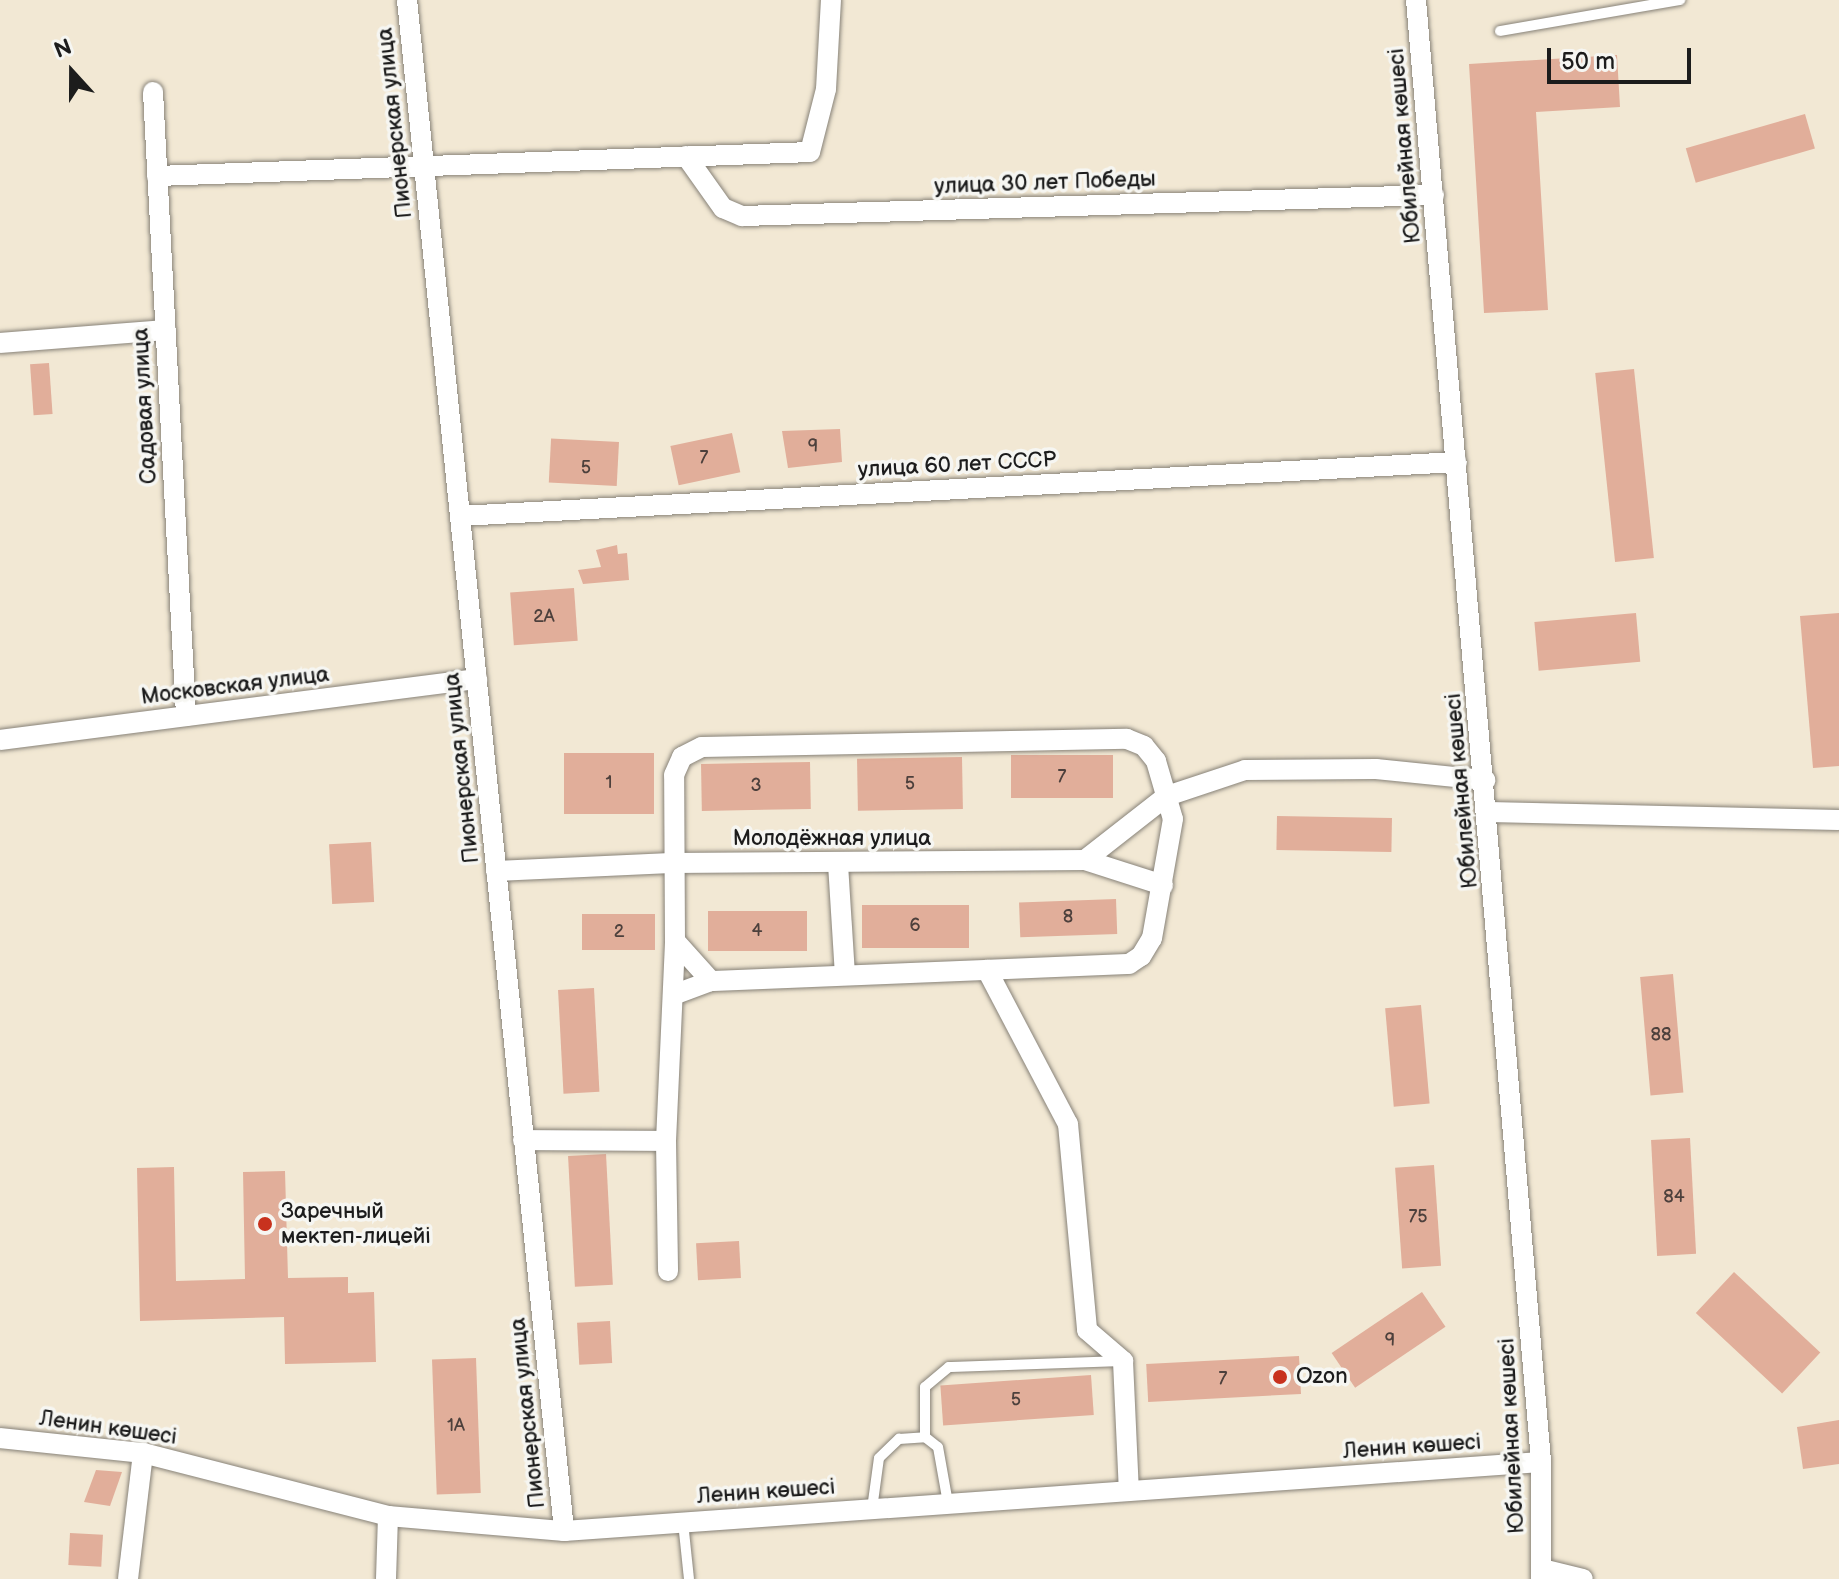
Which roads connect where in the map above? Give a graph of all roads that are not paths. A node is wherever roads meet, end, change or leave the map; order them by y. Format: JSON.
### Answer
{"nodes":[{"id":1,"x":407,"y":0,"type":"edge"},
{"id":2,"x":831,"y":0,"type":"edge"},
{"id":3,"x":1416,"y":0,"type":"edge"},
{"id":4,"x":1680,"y":0,"type":"edge"},
{"id":5,"x":1500,"y":31,"type":"dead end"},
{"id":6,"x":153,"y":92,"type":"dead end"},
{"id":7,"x":686,"y":156,"type":"junction"},
{"id":8,"x":424,"y":166,"type":"junction"},
{"id":9,"x":157,"y":176,"type":"junction"},
{"id":10,"x":1434,"y":195,"type":"junction"},
{"id":11,"x":165,"y":330,"type":"junction"},
{"id":12,"x":0,"y":343,"type":"edge"},
{"id":13,"x":1457,"y":462,"type":"junction"},
{"id":14,"x":460,"y":516,"type":"junction"},
{"id":15,"x":477,"y":679,"type":"junction"},
{"id":16,"x":186,"y":716,"type":"junction"},
{"id":17,"x":0,"y":740,"type":"edge"},
{"id":18,"x":1485,"y":780,"type":"junction"},
{"id":19,"x":1167,"y":796,"type":"junction"},
{"id":20,"x":1488,"y":812,"type":"junction"},
{"id":21,"x":1839,"y":820,"type":"edge"},
{"id":22,"x":1085,"y":860,"type":"junction"},
{"id":23,"x":671,"y":863,"type":"junction"},
{"id":24,"x":838,"y":864,"type":"junction"},
{"id":25,"x":496,"y":871,"type":"junction"},
{"id":26,"x":1163,"y":885,"type":"junction"},
{"id":27,"x":675,"y":941,"type":"junction"},
{"id":28,"x":987,"y":970,"type":"junction"},
{"id":29,"x":845,"y":974,"type":"junction"},
{"id":30,"x":711,"y":981,"type":"junction"},
{"id":31,"x":673,"y":995,"type":"junction"},
{"id":32,"x":523,"y":1140,"type":"junction"},
{"id":33,"x":666,"y":1141,"type":"junction"},
{"id":34,"x":668,"y":1271,"type":"dead end"},
{"id":35,"x":1123,"y":1361,"type":"junction"},
{"id":36,"x":925,"y":1437,"type":"junction"},
{"id":37,"x":1,"y":1438,"type":"edge"},
{"id":38,"x":143,"y":1453,"type":"junction"},
{"id":39,"x":1541,"y":1462,"type":"junction"},
{"id":40,"x":1129,"y":1491,"type":"junction"},
{"id":41,"x":948,"y":1503,"type":"junction"},
{"id":42,"x":872,"y":1509,"type":"junction"},
{"id":43,"x":388,"y":1516,"type":"junction"},
{"id":44,"x":683,"y":1522,"type":"junction"},
{"id":45,"x":564,"y":1531,"type":"junction"},
{"id":46,"x":1542,"y":1574,"type":"edge"},
{"id":47,"x":128,"y":1579,"type":"edge"},
{"id":48,"x":386,"y":1579,"type":"edge"},
{"id":49,"x":689,"y":1579,"type":"edge"},
{"id":50,"x":1583,"y":1579,"type":"edge"}],
"edges":[{"from":1,"to":8,"type":"street","name":"Пионерская улица"},
{"from":2,"to":7,"type":"street"},
{"from":3,"to":10,"type":"street","name":"Юбилейная көшесі"},
{"from":4,"to":5,"type":"lane"},
{"from":6,"to":9,"type":"street","name":"Садовая улица"},
{"from":7,"to":8,"type":"street"},
{"from":7,"to":10,"type":"street","name":"улица 30 лет Победы"},
{"from":8,"to":9,"type":"street"},
{"from":8,"to":14,"type":"street","name":"Пионерская улица"},
{"from":9,"to":11,"type":"street","name":"Садовая улица"},
{"from":10,"to":13,"type":"street","name":"Юбилейная көшесі"},
{"from":11,"to":12,"type":"street"},
{"from":11,"to":16,"type":"street","name":"Садовая улица"},
{"from":13,"to":14,"type":"street","name":"улица 60 лет СССР"},
{"from":13,"to":18,"type":"street","name":"Юбилейная көшесі"},
{"from":14,"to":15,"type":"street","name":"Пионерская улица"},
{"from":15,"to":16,"type":"street","name":"Московская улица"},
{"from":15,"to":25,"type":"street","name":"Пионерская улица"},
{"from":16,"to":17,"type":"street","name":"Московская улица"},
{"from":18,"to":19,"type":"street"},
{"from":18,"to":20,"type":"street","name":"Юбилейная көшесі"},
{"from":19,"to":22,"type":"street"},
{"from":19,"to":23,"type":"street"},
{"from":19,"to":26,"type":"street"},
{"from":20,"to":21,"type":"street"},
{"from":20,"to":39,"type":"street","name":"Юбилейная көшесі"},
{"from":22,"to":24,"type":"street","name":"Молодёжная улица"},
{"from":22,"to":26,"type":"street","name":"Молодёжная улица"},
{"from":23,"to":24,"type":"street","name":"Молодёжная улица"},
{"from":23,"to":25,"type":"street","name":"Молодёжная улица"},
{"from":23,"to":27,"type":"street"},
{"from":24,"to":29,"type":"street"},
{"from":25,"to":32,"type":"street","name":"Пионерская улица"},
{"from":26,"to":28,"type":"street"},
{"from":27,"to":30,"type":"street"},
{"from":27,"to":31,"type":"street"},
{"from":28,"to":29,"type":"street"},
{"from":28,"to":35,"type":"street"},
{"from":29,"to":30,"type":"street"},
{"from":30,"to":31,"type":"street"},
{"from":31,"to":33,"type":"street"},
{"from":32,"to":33,"type":"street"},
{"from":32,"to":45,"type":"street","name":"Пионерская улица"},
{"from":33,"to":34,"type":"street"},
{"from":35,"to":36,"type":"lane"},
{"from":35,"to":40,"type":"street"},
{"from":36,"to":41,"type":"lane"},
{"from":36,"to":42,"type":"lane"},
{"from":37,"to":38,"type":"street","name":"Ленин көшесі"},
{"from":38,"to":43,"type":"street","name":"Ленин көшесі"},
{"from":38,"to":47,"type":"street"},
{"from":39,"to":40,"type":"street","name":"Ленин көшесі"},
{"from":39,"to":46,"type":"street","name":"Юбилейная көшесі"},
{"from":40,"to":41,"type":"street","name":"Ленин көшесі"},
{"from":41,"to":42,"type":"street","name":"Ленин көшесі"},
{"from":42,"to":44,"type":"street","name":"Ленин көшесі"},
{"from":43,"to":45,"type":"street","name":"Ленин көшесі"},
{"from":43,"to":48,"type":"street"},
{"from":44,"to":45,"type":"street","name":"Ленин көшесі"},
{"from":44,"to":49,"type":"lane"},
{"from":46,"to":50,"type":"street"}]}
